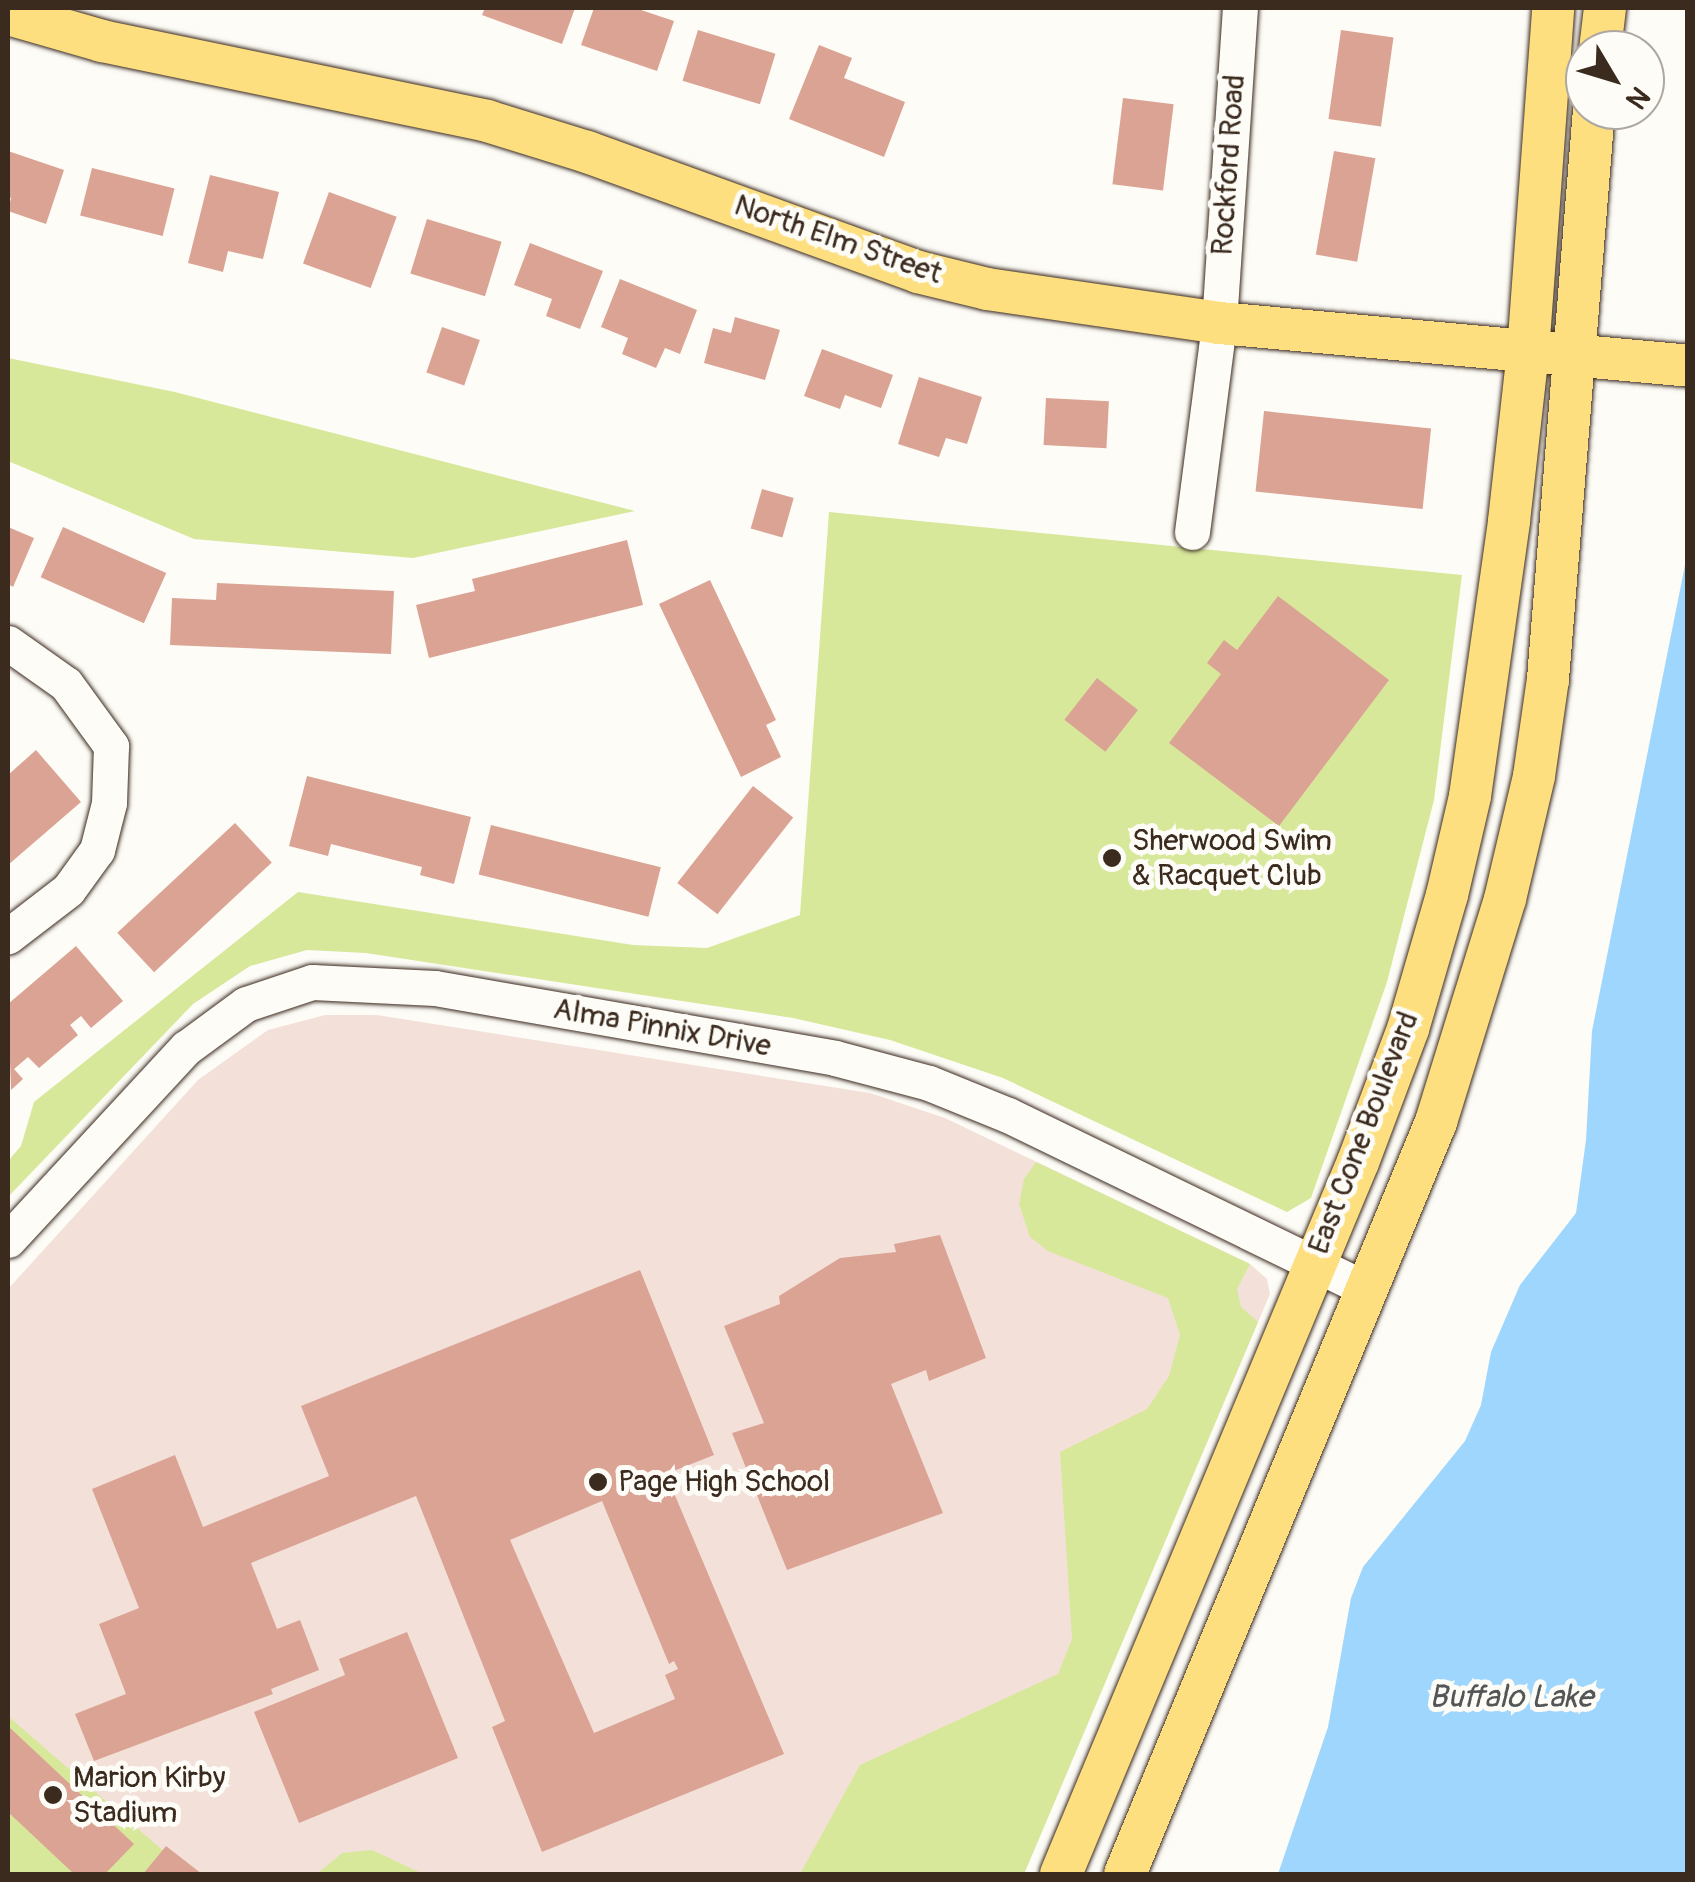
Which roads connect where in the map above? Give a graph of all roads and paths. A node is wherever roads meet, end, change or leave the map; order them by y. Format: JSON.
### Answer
{"nodes":[{"id":1,"x":1240,"y":8,"type":"edge"},
{"id":2,"x":1553,"y":8,"type":"edge"},
{"id":3,"x":8,"y":14,"type":"edge"},
{"id":4,"x":1592,"y":130,"type":"edge"},
{"id":5,"x":1219,"y":323,"type":"junction"},
{"id":6,"x":1528,"y":352,"type":"junction"},
{"id":7,"x":1575,"y":358,"type":"junction"},
{"id":8,"x":1688,"y":366,"type":"edge"},
{"id":9,"x":1192,"y":532,"type":"dead end"},
{"id":10,"x":8,"y":644,"type":"edge"},
{"id":11,"x":8,"y":936,"type":"edge"},
{"id":12,"x":8,"y":1240,"type":"edge"},
{"id":13,"x":1314,"y":1262,"type":"junction"},
{"id":14,"x":1369,"y":1290,"type":"junction"},
{"id":15,"x":1060,"y":1874,"type":"edge"},
{"id":16,"x":1125,"y":1874,"type":"edge"}],
"edges":[{"from":1,"to":5,"type":"street","name":"Rockford Road"},
{"from":2,"to":6,"type":"main road","name":"East Cone Boulevard"},
{"from":3,"to":5,"type":"main road","name":"North Elm Street"},
{"from":4,"to":7,"type":"main road","name":"East Cone Boulevard"},
{"from":5,"to":6,"type":"main road","name":"North Elm Street"},
{"from":5,"to":9,"type":"street","name":"Rockford Road"},
{"from":6,"to":7,"type":"main road","name":"North Elm Street"},
{"from":6,"to":13,"type":"main road","name":"East Cone Boulevard"},
{"from":7,"to":8,"type":"main road","name":"North Elm Street"},
{"from":7,"to":14,"type":"main road","name":"East Cone Boulevard"},
{"from":10,"to":11,"type":"street"},
{"from":12,"to":13,"type":"street","name":"Alma Pinnix Drive"},
{"from":13,"to":14,"type":"street","name":"Alma Pinnix Drive"},
{"from":13,"to":15,"type":"main road","name":"East Cone Boulevard"},
{"from":14,"to":16,"type":"main road","name":"East Cone Boulevard"}]}
